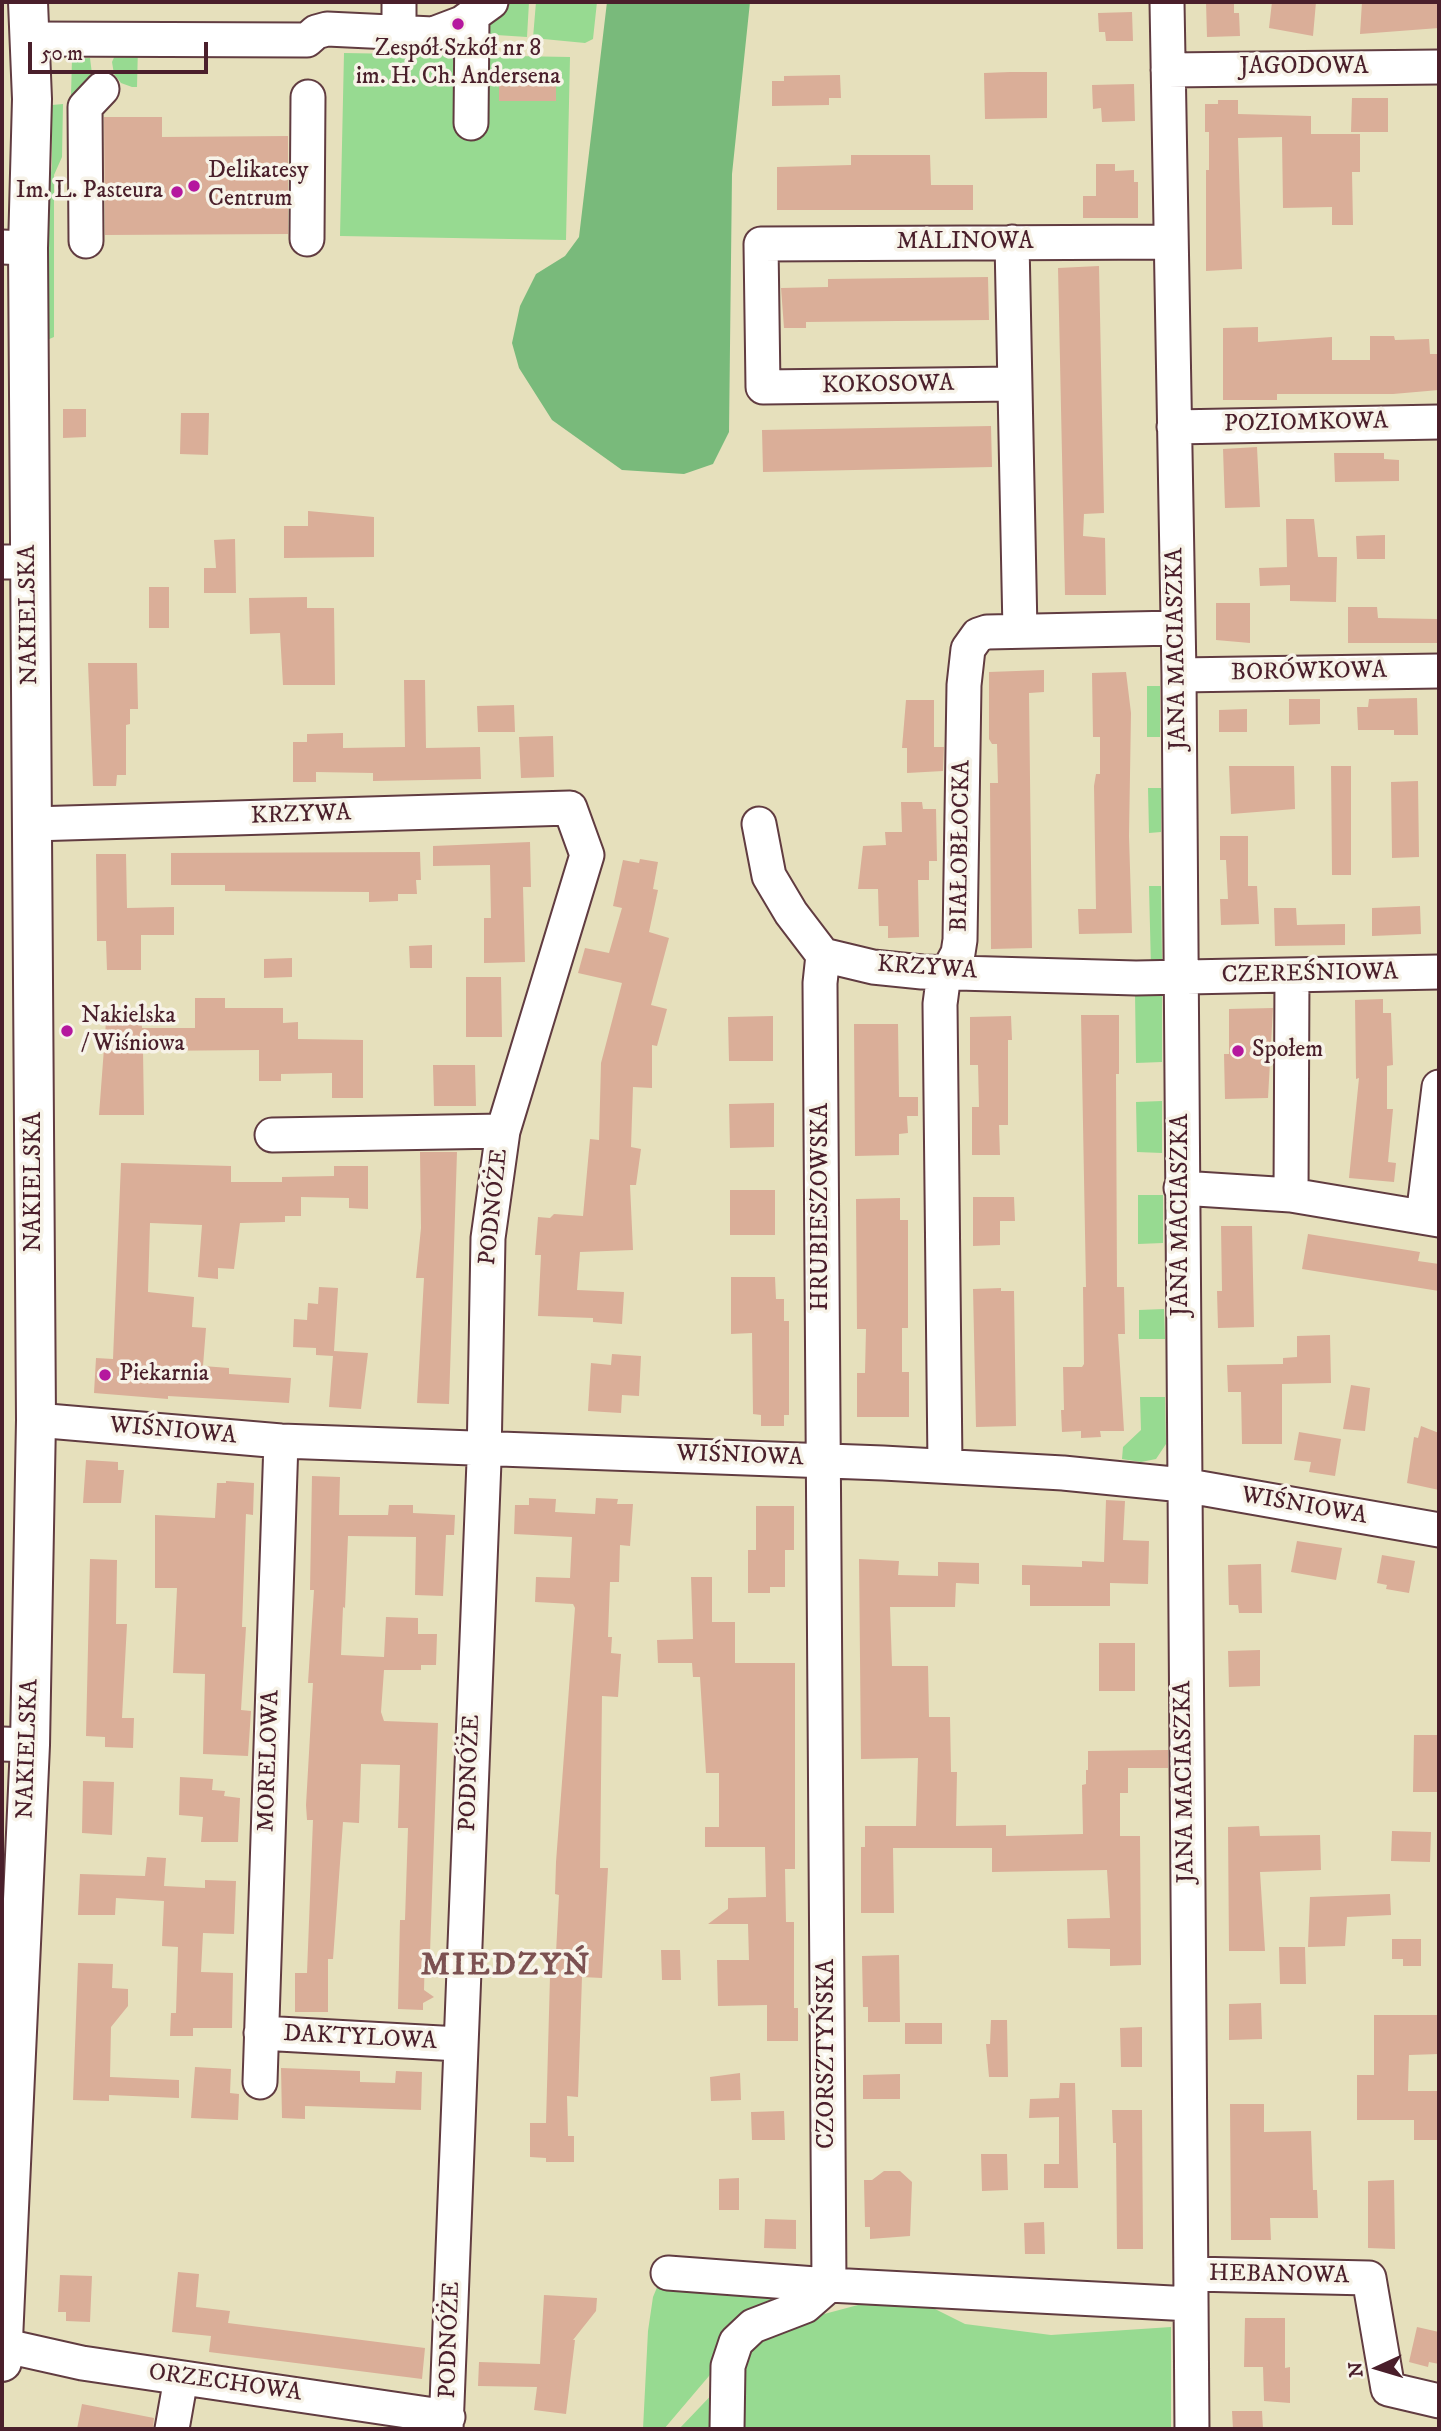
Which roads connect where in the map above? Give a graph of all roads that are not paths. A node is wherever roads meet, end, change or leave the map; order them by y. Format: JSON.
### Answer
{"nodes":[{"id":1,"x":1167,"y":2,"type":"edge"},
{"id":2,"x":482,"y":9,"type":"edge"},
{"id":3,"x":337,"y":15,"type":"edge"},
{"id":4,"x":399,"y":17,"type":"edge"},
{"id":5,"x":28,"y":20,"type":"edge"},
{"id":6,"x":1439,"y":67,"type":"edge"},
{"id":7,"x":1168,"y":70,"type":"junction"},
{"id":8,"x":102,"y":89,"type":"dead end"},
{"id":9,"x":307,"y":97,"type":"dead end"},
{"id":10,"x":471,"y":123,"type":"dead end"},
{"id":11,"x":307,"y":239,"type":"dead end"},
{"id":12,"x":86,"y":241,"type":"dead end"},
{"id":13,"x":1012,"y":242,"type":"junction"},
{"id":14,"x":1169,"y":242,"type":"junction"},
{"id":15,"x":15,"y":247,"type":"edge"},
{"id":16,"x":1014,"y":384,"type":"junction"},
{"id":17,"x":763,"y":387,"type":"joint"},
{"id":18,"x":1439,"y":422,"type":"edge"},
{"id":19,"x":1174,"y":426,"type":"junction"},
{"id":20,"x":16,"y":562,"type":"edge"},
{"id":21,"x":1177,"y":628,"type":"junction"},
{"id":22,"x":1020,"y":631,"type":"junction"},
{"id":23,"x":1439,"y":671,"type":"edge"},
{"id":24,"x":1179,"y":675,"type":"junction"},
{"id":25,"x":570,"y":808,"type":"joint"},
{"id":26,"x":32,"y":824,"type":"junction"},
{"id":27,"x":759,"y":824,"type":"dead end"},
{"id":28,"x":823,"y":954,"type":"junction"},
{"id":29,"x":948,"y":972,"type":"junction"},
{"id":30,"x":1439,"y":972,"type":"edge"},
{"id":31,"x":1292,"y":975,"type":"junction"},
{"id":32,"x":1181,"y":977,"type":"junction"},
{"id":33,"x":1439,"y":1087,"type":"edge"},
{"id":34,"x":503,"y":1131,"type":"junction"},
{"id":35,"x":272,"y":1135,"type":"dead end"},
{"id":36,"x":1181,"y":1188,"type":"junction"},
{"id":37,"x":1291,"y":1195,"type":"junction"},
{"id":38,"x":1431,"y":1218,"type":"edge"},
{"id":39,"x":36,"y":1420,"type":"junction"},
{"id":40,"x":281,"y":1441,"type":"junction"},
{"id":41,"x":484,"y":1448,"type":"junction"},
{"id":42,"x":824,"y":1461,"type":"junction"},
{"id":43,"x":946,"y":1466,"type":"junction"},
{"id":44,"x":1183,"y":1485,"type":"junction"},
{"id":45,"x":1439,"y":1530,"type":"edge"},
{"id":46,"x":16,"y":1744,"type":"edge"},
{"id":47,"x":261,"y":2034,"type":"junction"},
{"id":48,"x":459,"y":2044,"type":"junction"},
{"id":49,"x":260,"y":2082,"type":"dead end"},
{"id":50,"x":668,"y":2273,"type":"dead end"},
{"id":51,"x":829,"y":2285,"type":"junction"},
{"id":52,"x":1191,"y":2289,"type":"junction"},
{"id":53,"x":2,"y":2345,"type":"edge"},
{"id":54,"x":2,"y":2362,"type":"edge"},
{"id":55,"x":181,"y":2378,"type":"junction"},
{"id":56,"x":1439,"y":2400,"type":"edge"},
{"id":57,"x":447,"y":2423,"type":"edge"},
{"id":58,"x":172,"y":2429,"type":"edge"},
{"id":59,"x":727,"y":2429,"type":"edge"},
{"id":60,"x":1192,"y":2429,"type":"edge"}],
"edges":[{"from":1,"to":7,"type":"street","name":"JANA MACIASZKA"},
{"from":2,"to":4,"type":"street"},
{"from":2,"to":10,"type":"street"},
{"from":3,"to":4,"type":"street"},
{"from":3,"to":5,"type":"street"},
{"from":5,"to":15,"type":"main road","name":"NAKIELSKA"},
{"from":6,"to":7,"type":"street","name":"JAGODOWA"},
{"from":7,"to":14,"type":"street","name":"JANA MACIASZKA"},
{"from":8,"to":12,"type":"street"},
{"from":9,"to":11,"type":"street"},
{"from":13,"to":14,"type":"street","name":"MALINOWA"},
{"from":13,"to":16,"type":"street"},
{"from":13,"to":17,"type":"street","name":"MALINOWA"},
{"from":14,"to":19,"type":"street","name":"JANA MACIASZKA"},
{"from":15,"to":20,"type":"main road","name":"NAKIELSKA"},
{"from":16,"to":17,"type":"street","name":"KOKOSOWA"},
{"from":16,"to":22,"type":"street"},
{"from":18,"to":19,"type":"street","name":"POZIOMKOWA"},
{"from":19,"to":21,"type":"street","name":"JANA MACIASZKA"},
{"from":20,"to":26,"type":"main road","name":"NAKIELSKA"},
{"from":21,"to":22,"type":"street","name":"BIAŁOBŁOCKA"},
{"from":21,"to":24,"type":"street","name":"JANA MACIASZKA"},
{"from":22,"to":29,"type":"street","name":"BIAŁOBŁOCKA"},
{"from":23,"to":24,"type":"street","name":"BORÓWKOWA"},
{"from":24,"to":32,"type":"street","name":"JANA MACIASZKA"},
{"from":25,"to":26,"type":"street","name":"KRZYWA"},
{"from":25,"to":34,"type":"street","name":"PODNÓŻE"},
{"from":26,"to":39,"type":"main road","name":"NAKIELSKA"},
{"from":27,"to":28,"type":"street"},
{"from":28,"to":29,"type":"street","name":"KRZYWA"},
{"from":28,"to":42,"type":"street","name":"HRUBIESZOWSKA"},
{"from":29,"to":32,"type":"street","name":"KRZYWA"},
{"from":29,"to":43,"type":"street","name":"BIAŁOBŁOCKA"},
{"from":30,"to":31,"type":"street","name":"CZEREŚNIOWA"},
{"from":31,"to":32,"type":"street","name":"CZEREŚNIOWA"},
{"from":31,"to":37,"type":"street"},
{"from":32,"to":36,"type":"street","name":"JANA MACIASZKA"},
{"from":33,"to":38,"type":"street"},
{"from":34,"to":35,"type":"street","name":"PODNÓŻE"},
{"from":34,"to":41,"type":"street","name":"PODNÓŻE"},
{"from":36,"to":37,"type":"street"},
{"from":36,"to":44,"type":"street","name":"JANA MACIASZKA"},
{"from":37,"to":38,"type":"street"},
{"from":39,"to":40,"type":"street","name":"WIŚNIOWA"},
{"from":39,"to":46,"type":"main road","name":"NAKIELSKA"},
{"from":40,"to":41,"type":"street","name":"WIŚNIOWA"},
{"from":40,"to":47,"type":"street","name":"MORELOWA"},
{"from":41,"to":42,"type":"street","name":"WIŚNIOWA"},
{"from":41,"to":48,"type":"street","name":"PODNÓŻE"},
{"from":42,"to":43,"type":"street","name":"WIŚNIOWA"},
{"from":42,"to":51,"type":"street","name":"CZORSZTYŃSKA"},
{"from":43,"to":44,"type":"street","name":"WIŚNIOWA"},
{"from":44,"to":45,"type":"street","name":"WIŚNIOWA"},
{"from":44,"to":52,"type":"street","name":"JANA MACIASZKA"},
{"from":46,"to":53,"type":"main road","name":"NAKIELSKA"},
{"from":47,"to":48,"type":"street","name":"DAKTYLOWA"},
{"from":47,"to":49,"type":"street","name":"MORELOWA"},
{"from":48,"to":57,"type":"street","name":"PODNÓŻE"},
{"from":50,"to":51,"type":"street"},
{"from":51,"to":52,"type":"street"},
{"from":51,"to":59,"type":"street"},
{"from":52,"to":56,"type":"street","name":"HEBANOWA"},
{"from":52,"to":60,"type":"street","name":"JANA MACIASZKA"},
{"from":53,"to":54,"type":"main road","name":"NAKIELSKA"},
{"from":53,"to":55,"type":"street","name":"ORZECHOWA"},
{"from":55,"to":57,"type":"street","name":"ORZECHOWA"},
{"from":55,"to":58,"type":"street"}]}
